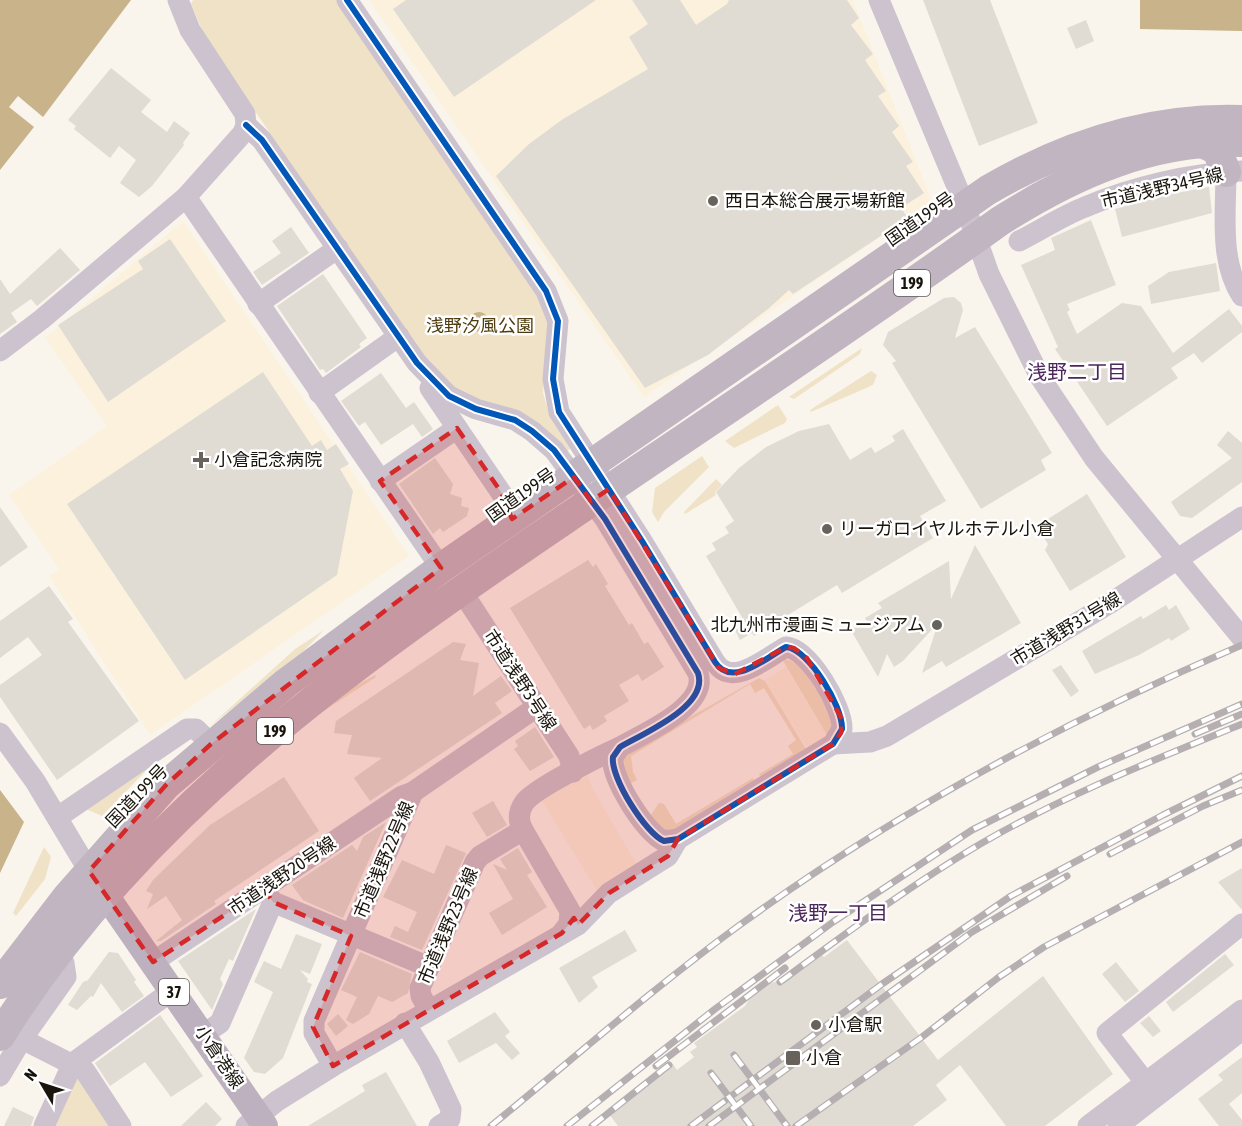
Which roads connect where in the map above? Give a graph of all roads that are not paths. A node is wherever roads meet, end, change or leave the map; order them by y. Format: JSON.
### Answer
{"nodes":[{"id":1,"x":178,"y":0,"type":"edge"},
{"id":2,"x":347,"y":0,"type":"edge"},
{"id":3,"x":879,"y":0,"type":"edge"},
{"id":4,"x":890,"y":0,"type":"edge"},
{"id":5,"x":1242,"y":120,"type":"edge"},
{"id":6,"x":246,"y":125,"type":"junction"},
{"id":7,"x":1242,"y":142,"type":"edge"},
{"id":8,"x":1202,"y":143,"type":"junction"},
{"id":9,"x":1234,"y":172,"type":"edge"},
{"id":10,"x":959,"y":193,"type":"junction"},
{"id":11,"x":186,"y":197,"type":"junction"},
{"id":12,"x":975,"y":239,"type":"junction"},
{"id":13,"x":1019,"y":241,"type":"dead end"},
{"id":14,"x":338,"y":248,"type":"junction"},
{"id":15,"x":947,"y":258,"type":"junction"},
{"id":16,"x":1242,"y":296,"type":"edge"},
{"id":17,"x":258,"y":304,"type":"junction"},
{"id":18,"x":399,"y":336,"type":"junction"},
{"id":19,"x":0,"y":351,"type":"edge"},
{"id":20,"x":427,"y":374,"type":"junction"},
{"id":21,"x":709,"y":386,"type":"junction"},
{"id":22,"x":319,"y":393,"type":"junction"},
{"id":23,"x":458,"y":428,"type":"junction"},
{"id":24,"x":1077,"y":434,"type":"junction"},
{"id":25,"x":583,"y":470,"type":"junction"},
{"id":26,"x":380,"y":481,"type":"junction"},
{"id":27,"x":600,"y":495,"type":"junction"},
{"id":28,"x":1242,"y":517,"type":"edge"},
{"id":29,"x":502,"y":526,"type":"junction"},
{"id":30,"x":1178,"y":561,"type":"junction"},
{"id":31,"x":441,"y":568,"type":"junction"},
{"id":32,"x":460,"y":590,"type":"junction"},
{"id":33,"x":1242,"y":638,"type":"edge"},
{"id":34,"x":538,"y":706,"type":"junction"},
{"id":35,"x":842,"y":719,"type":"junction"},
{"id":36,"x":0,"y":733,"type":"edge"},
{"id":37,"x":887,"y":736,"type":"junction"},
{"id":38,"x":211,"y":744,"type":"junction"},
{"id":39,"x":833,"y":744,"type":"junction"},
{"id":40,"x":620,"y":747,"type":"junction"},
{"id":41,"x":573,"y":772,"type":"junction"},
{"id":42,"x":413,"y":792,"type":"junction"},
{"id":43,"x":58,"y":817,"type":"junction"},
{"id":44,"x":523,"y":830,"type":"junction"},
{"id":45,"x":678,"y":839,"type":"junction"},
{"id":46,"x":89,"y":871,"type":"junction"},
{"id":47,"x":106,"y":895,"type":"junction"},
{"id":48,"x":269,"y":896,"type":"junction"},
{"id":49,"x":570,"y":923,"type":"junction"},
{"id":50,"x":1242,"y":924,"type":"edge"},
{"id":51,"x":351,"y":936,"type":"junction"},
{"id":52,"x":153,"y":962,"type":"junction"},
{"id":53,"x":429,"y":967,"type":"junction"},
{"id":54,"x":0,"y":984,"type":"edge"},
{"id":55,"x":173,"y":990,"type":"junction"},
{"id":56,"x":429,"y":1010,"type":"junction"},
{"id":57,"x":1242,"y":1010,"type":"edge"},
{"id":58,"x":405,"y":1023,"type":"junction"},
{"id":59,"x":1242,"y":1030,"type":"edge"},
{"id":60,"x":204,"y":1035,"type":"junction"},
{"id":61,"x":11,"y":1037,"type":"edge"},
{"id":62,"x":72,"y":1063,"type":"junction"},
{"id":63,"x":333,"y":1066,"type":"junction"},
{"id":64,"x":0,"y":1076,"type":"edge"},
{"id":65,"x":1151,"y":1089,"type":"junction"},
{"id":66,"x":256,"y":1122,"type":"edge"},
{"id":67,"x":1113,"y":1122,"type":"edge"},
{"id":68,"x":44,"y":1126,"type":"edge"},
{"id":69,"x":121,"y":1126,"type":"edge"},
{"id":70,"x":439,"y":1126,"type":"edge"},
{"id":71,"x":1088,"y":1126,"type":"edge"}],
"edges":[{"from":1,"to":6,"type":"street"},
{"from":2,"to":25,"type":"street"},
{"from":3,"to":10,"type":"street"},
{"from":4,"to":10,"type":"street"},
{"from":5,"to":10,"type":"highway","name":"国道199号","number":"199"},
{"from":6,"to":11,"type":"street"},
{"from":6,"to":14,"type":"street"},
{"from":7,"to":8,"type":"highway","number":"199"},
{"from":8,"to":9,"type":"highway"},
{"from":8,"to":12,"type":"highway","number":"199"},
{"from":9,"to":13,"type":"street","name":"市道浅野34号線"},
{"from":9,"to":16,"type":"street"},
{"from":10,"to":12,"type":"street"},
{"from":10,"to":21,"type":"highway","name":"国道199号","number":"199"},
{"from":11,"to":17,"type":"street"},
{"from":11,"to":19,"type":"street"},
{"from":12,"to":15,"type":"highway","number":"199"},
{"from":12,"to":21,"type":"highway"},
{"from":12,"to":24,"type":"street"},
{"from":14,"to":17,"type":"street"},
{"from":14,"to":18,"type":"street"},
{"from":15,"to":24,"type":"street"},
{"from":15,"to":27,"type":"highway","number":"199"},
{"from":17,"to":22,"type":"street"},
{"from":18,"to":20,"type":"street"},
{"from":18,"to":22,"type":"street"},
{"from":20,"to":23,"type":"street"},
{"from":20,"to":25,"type":"street"},
{"from":21,"to":25,"type":"highway","name":"国道199号","number":"199"},
{"from":22,"to":26,"type":"street"},
{"from":23,"to":26,"type":"street"},
{"from":23,"to":29,"type":"street"},
{"from":24,"to":30,"type":"street"},
{"from":25,"to":27,"type":"street"},
{"from":25,"to":29,"type":"highway","name":"国道199号","number":"199"},
{"from":26,"to":31,"type":"street"},
{"from":27,"to":32,"type":"highway","number":"199"},
{"from":27,"to":35,"type":"street"},
{"from":27,"to":40,"type":"street"},
{"from":28,"to":30,"type":"street","name":"市道浅野31号線"},
{"from":29,"to":31,"type":"highway","name":"国道199号","number":"199"},
{"from":30,"to":33,"type":"street"},
{"from":30,"to":37,"type":"street","name":"市道浅野31号線"},
{"from":31,"to":38,"type":"highway","name":"国道199号","number":"199"},
{"from":32,"to":34,"type":"street","name":"市道浅野3号線"},
{"from":32,"to":47,"type":"highway","number":"199"},
{"from":34,"to":41,"type":"street","name":"市道浅野3号線"},
{"from":34,"to":42,"type":"street","name":"市道浅野22号線"},
{"from":35,"to":37,"type":"street"},
{"from":35,"to":39,"type":"street"},
{"from":36,"to":43,"type":"street"},
{"from":37,"to":39,"type":"street","name":"市道浅野31号線"},
{"from":38,"to":43,"type":"street"},
{"from":38,"to":46,"type":"highway","name":"国道199号","number":"199"},
{"from":39,"to":45,"type":"street"},
{"from":40,"to":41,"type":"street"},
{"from":40,"to":45,"type":"street"},
{"from":41,"to":44,"type":"street"},
{"from":42,"to":48,"type":"street","name":"市道浅野20号線"},
{"from":42,"to":51,"type":"street","name":"市道浅野22号線"},
{"from":43,"to":46,"type":"street"},
{"from":44,"to":49,"type":"street"},
{"from":44,"to":53,"type":"street","name":"市道浅野23号線"},
{"from":45,"to":49,"type":"street"},
{"from":46,"to":47,"type":"main road","name":"小倉港線","number":"37"},
{"from":46,"to":54,"type":"highway","name":"国道199号","number":"199"},
{"from":47,"to":52,"type":"main road","name":"小倉港線","number":"37"},
{"from":47,"to":61,"type":"highway","number":"199"},
{"from":48,"to":51,"type":"street"},
{"from":48,"to":52,"type":"street","name":"市道浅野20号線"},
{"from":48,"to":60,"type":"street"},
{"from":49,"to":56,"type":"street"},
{"from":50,"to":65,"type":"street"},
{"from":51,"to":53,"type":"street"},
{"from":51,"to":63,"type":"street","name":"市道浅野22号線"},
{"from":52,"to":55,"type":"main road","name":"小倉港線","number":"37"},
{"from":53,"to":56,"type":"street","name":"市道浅野23号線"},
{"from":55,"to":60,"type":"main road","name":"小倉港線","number":"37"},
{"from":55,"to":62,"type":"street"},
{"from":56,"to":58,"type":"street"},
{"from":57,"to":65,"type":"street"},
{"from":58,"to":63,"type":"street"},
{"from":58,"to":70,"type":"street"},
{"from":59,"to":65,"type":"street"},
{"from":60,"to":66,"type":"main road","name":"小倉港線","number":"37"},
{"from":61,"to":62,"type":"street"},
{"from":61,"to":64,"type":"street"},
{"from":62,"to":68,"type":"street"},
{"from":62,"to":69,"type":"street"},
{"from":63,"to":66,"type":"street"},
{"from":65,"to":67,"type":"street"},
{"from":67,"to":71,"type":"street"}]}
